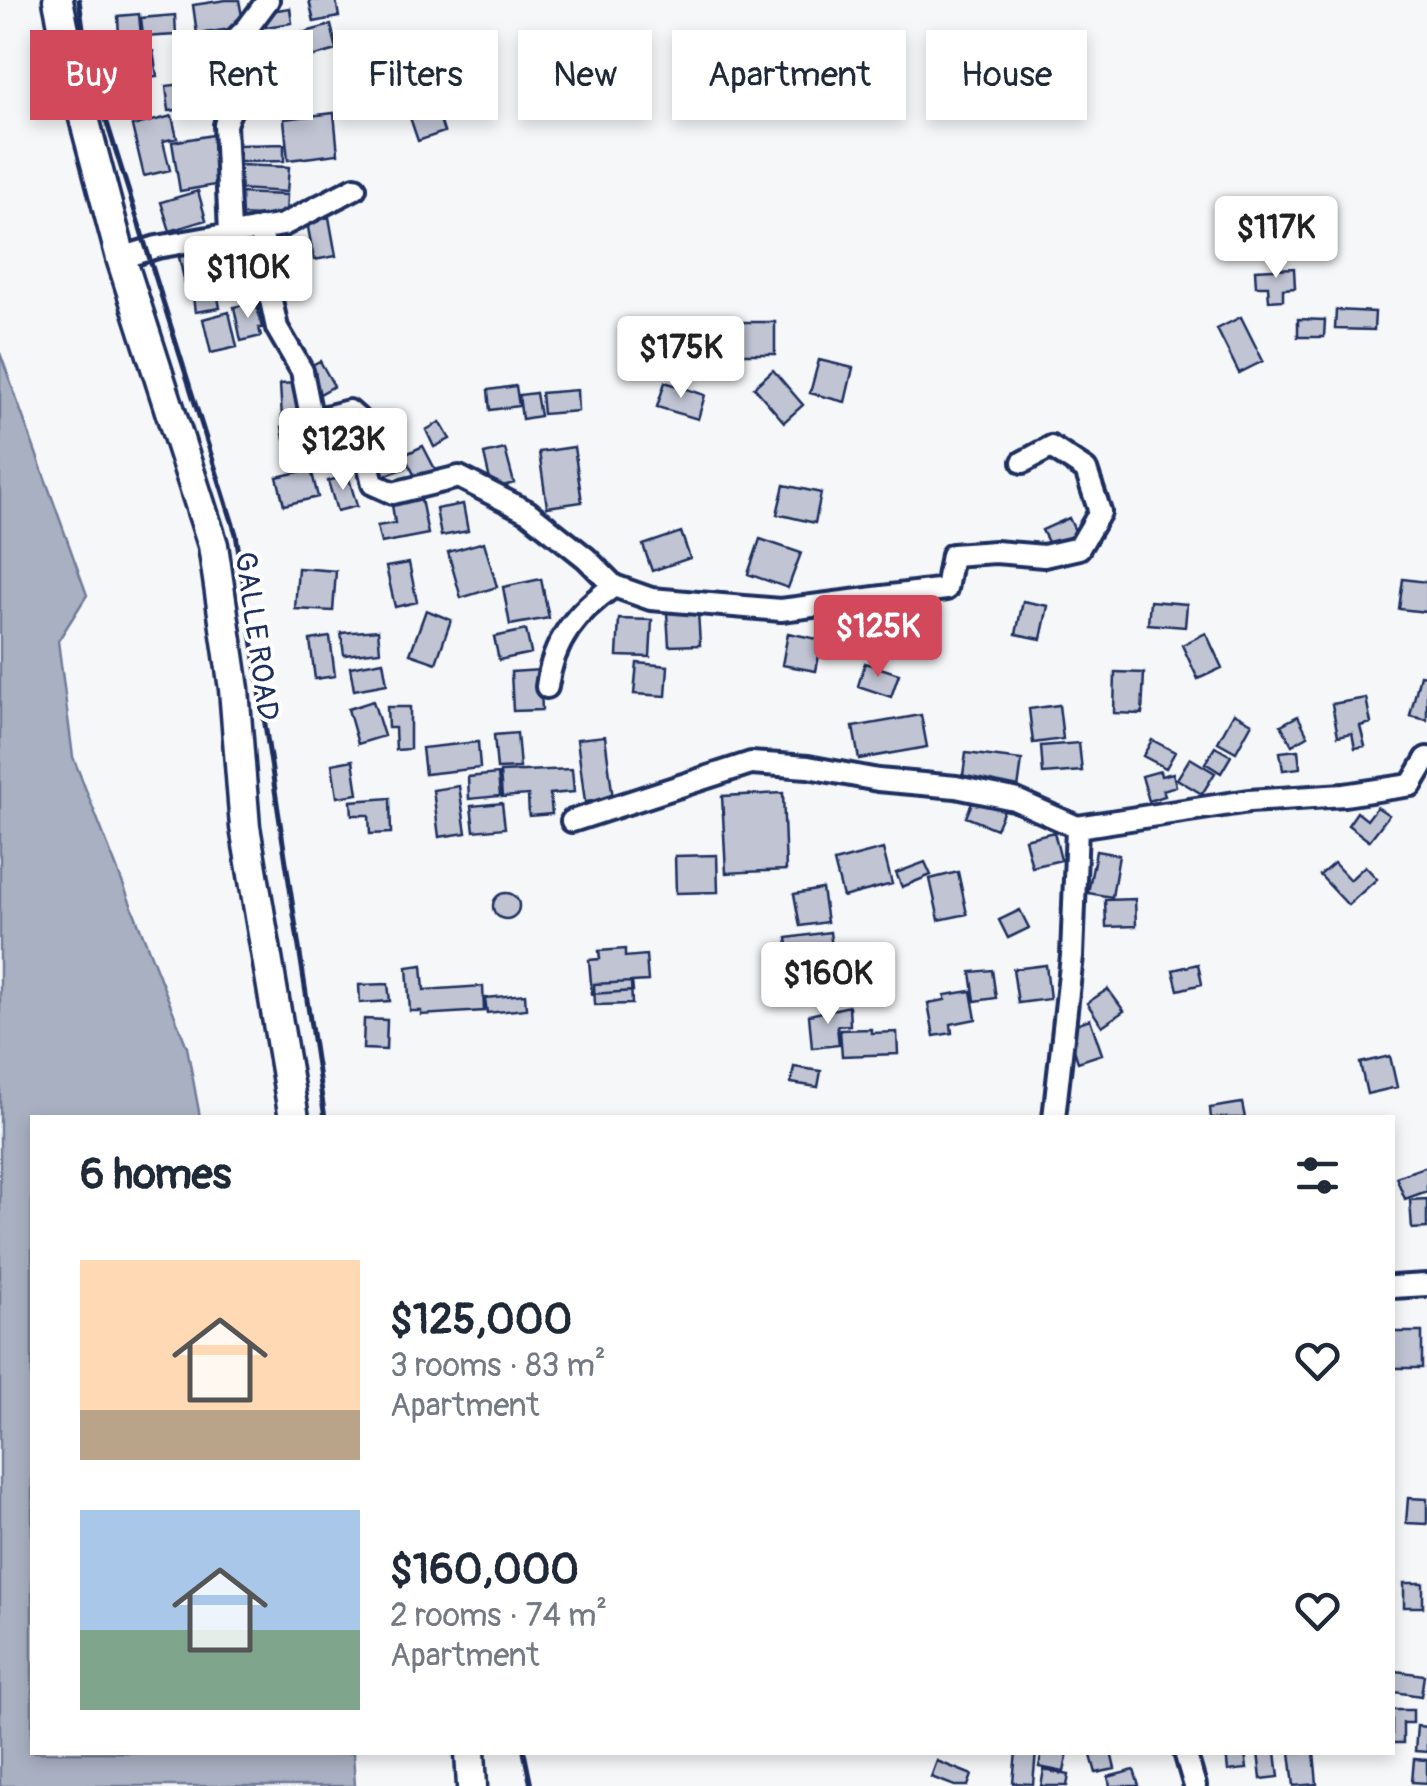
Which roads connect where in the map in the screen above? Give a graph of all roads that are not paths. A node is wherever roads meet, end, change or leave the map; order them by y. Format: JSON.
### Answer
{"nodes":[{"id":1,"x":58,"y":0,"type":"edge"},
{"id":2,"x":268,"y":0,"type":"edge"},
{"id":3,"x":355,"y":188,"type":"dead end"},
{"id":4,"x":260,"y":228,"type":"junction"},
{"id":5,"x":230,"y":232,"type":"junction"},
{"id":6,"x":120,"y":258,"type":"junction"},
{"id":7,"x":1023,"y":462,"type":"dead end"},
{"id":8,"x":614,"y":586,"type":"junction"},
{"id":9,"x":547,"y":687,"type":"dead end"},
{"id":10,"x":1427,"y":758,"type":"edge"},
{"id":11,"x":572,"y":821,"type":"dead end"},
{"id":12,"x":1077,"y":826,"type":"junction"},
{"id":13,"x":293,"y":1115,"type":"edge"},
{"id":14,"x":1054,"y":1115,"type":"edge"},
{"id":15,"x":1427,"y":1285,"type":"edge"},
{"id":16,"x":1395,"y":1287,"type":"edge"},
{"id":17,"x":470,"y":1755,"type":"edge"},
{"id":18,"x":1187,"y":1755,"type":"edge"},
{"id":19,"x":472,"y":1786,"type":"edge"},
{"id":20,"x":1194,"y":1786,"type":"edge"}],
"edges":[{"from":1,"to":6,"type":"highway","name":"GALLE ROAD"},
{"from":2,"to":5,"type":"street"},
{"from":3,"to":4,"type":"street"},
{"from":4,"to":5,"type":"street"},
{"from":4,"to":8,"type":"street"},
{"from":5,"to":6,"type":"street"},
{"from":6,"to":13,"type":"highway","name":"GALLE ROAD"},
{"from":7,"to":8,"type":"street"},
{"from":8,"to":9,"type":"street"},
{"from":10,"to":12,"type":"street"},
{"from":11,"to":12,"type":"street"},
{"from":12,"to":14,"type":"street"},
{"from":15,"to":16,"type":"street"},
{"from":17,"to":19,"type":"highway"},
{"from":18,"to":20,"type":"street"}]}
